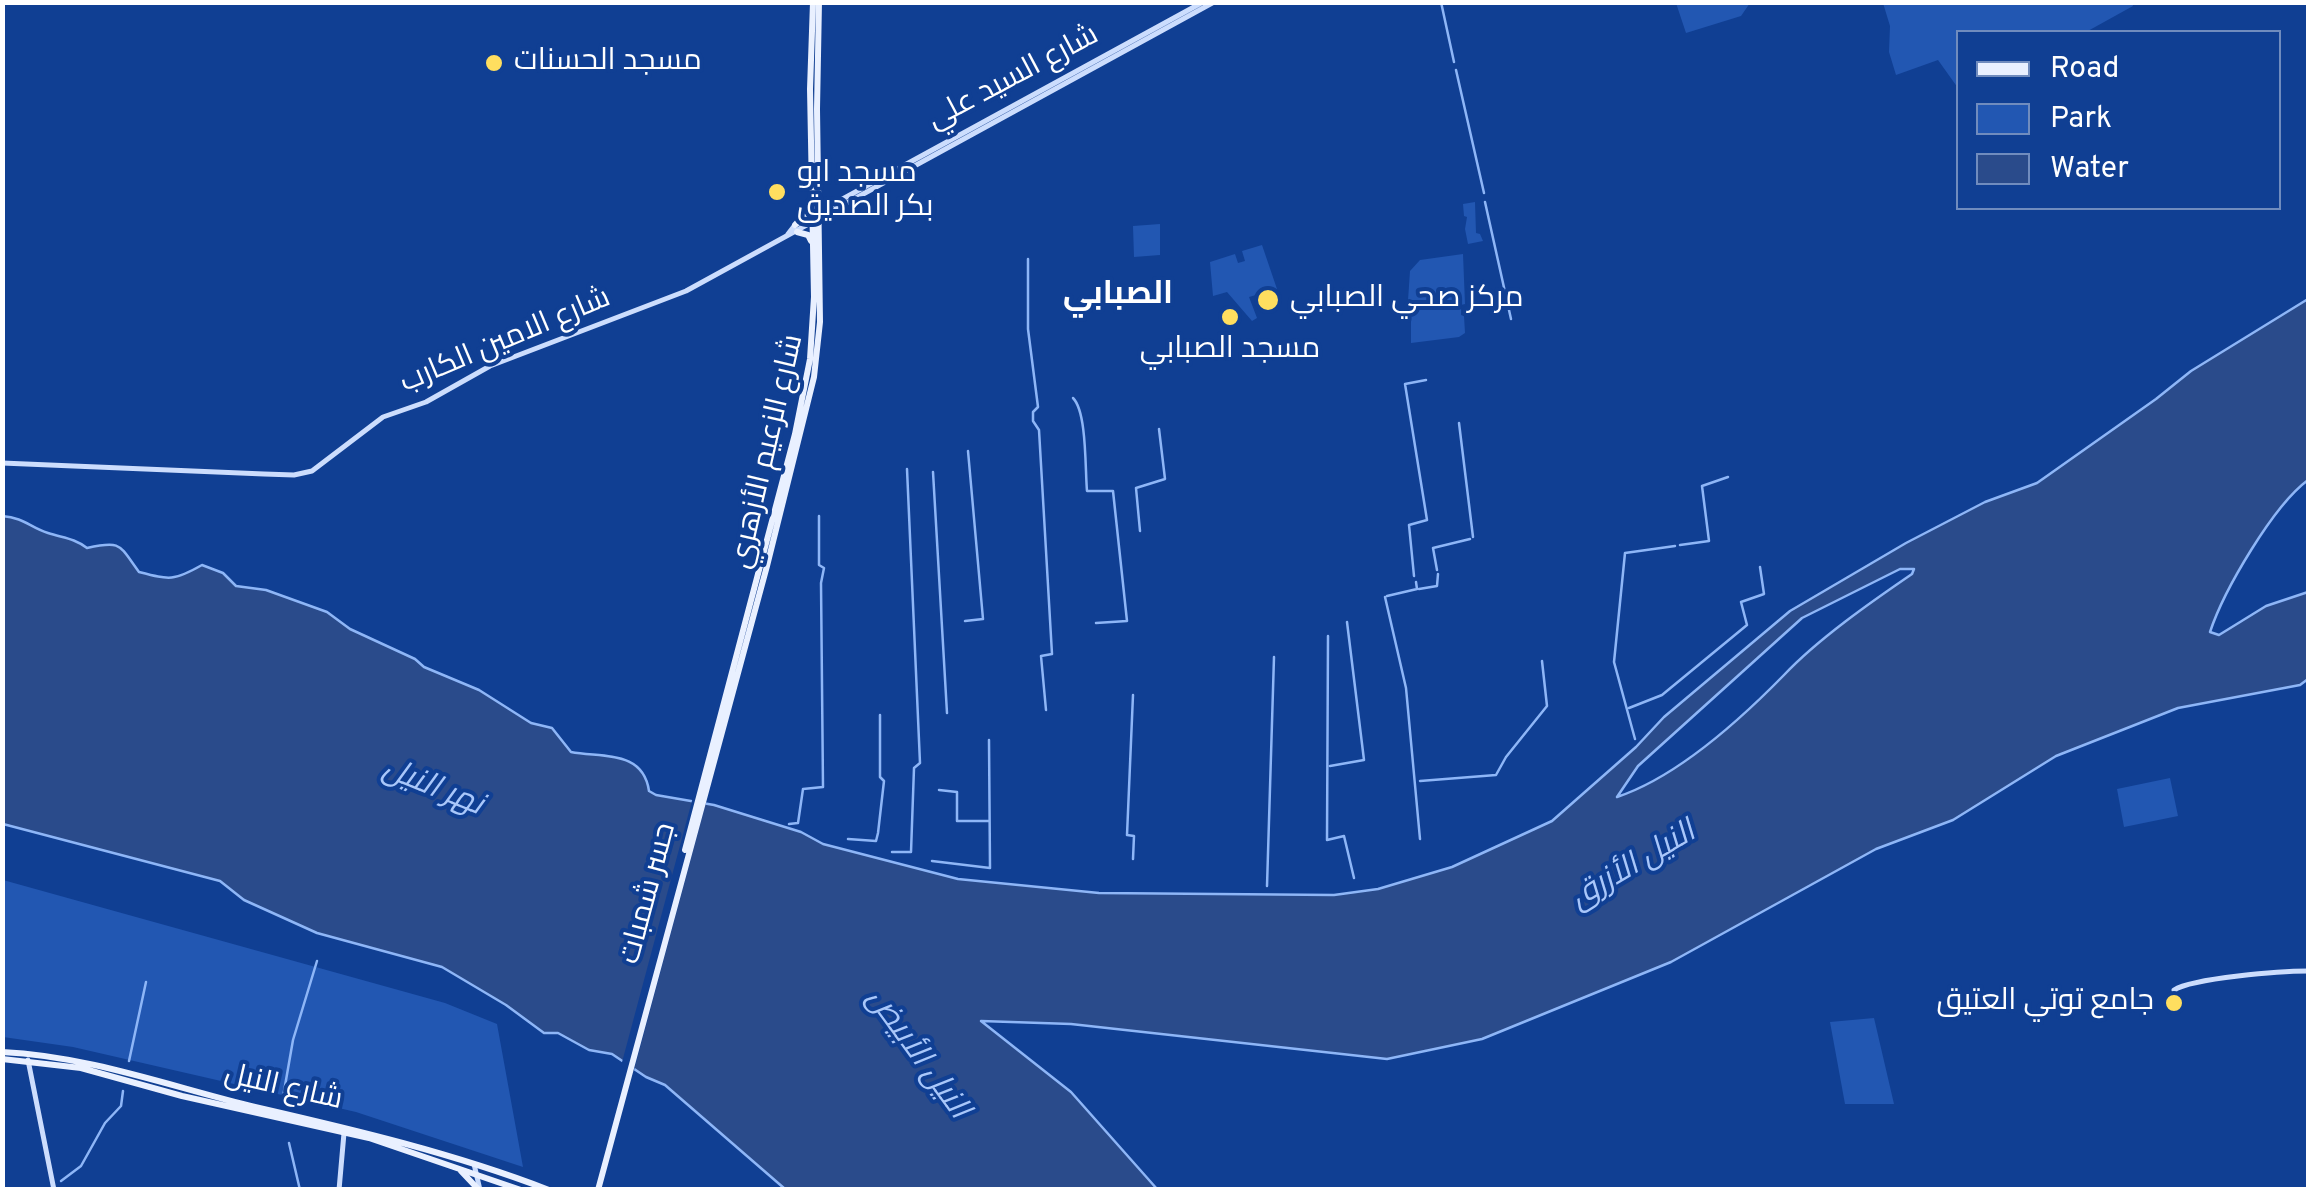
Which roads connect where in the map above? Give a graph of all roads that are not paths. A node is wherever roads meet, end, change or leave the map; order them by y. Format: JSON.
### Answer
{"nodes":[{"id":1,"x":816,"y":2,"type":"edge"},
{"id":2,"x":1203,"y":2,"type":"edge"},
{"id":3,"x":1214,"y":2,"type":"edge"},
{"id":4,"x":816,"y":200,"type":"junction"},
{"id":5,"x":833,"y":204,"type":"junction"},
{"id":6,"x":819,"y":220,"type":"junction"},
{"id":7,"x":794,"y":231,"type":"junction"},
{"id":8,"x":814,"y":251,"type":"junction"},
{"id":9,"x":2,"y":463,"type":"edge"},
{"id":10,"x":752,"y":610,"type":"junction"},
{"id":11,"x":2308,"y":970,"type":"edge"},
{"id":12,"x":2180,"y":1009,"type":"dead end"},
{"id":13,"x":2,"y":1056,"type":"edge"},
{"id":14,"x":28,"y":1057,"type":"junction"},
{"id":15,"x":344,"y":1133,"type":"junction"},
{"id":16,"x":456,"y":1167,"type":"junction"},
{"id":17,"x":474,"y":1168,"type":"junction"},
{"id":18,"x":497,"y":1180,"type":"junction"},
{"id":19,"x":54,"y":1190,"type":"edge"},
{"id":20,"x":339,"y":1190,"type":"edge"},
{"id":21,"x":481,"y":1190,"type":"edge"},
{"id":22,"x":522,"y":1190,"type":"edge"},
{"id":23,"x":549,"y":1190,"type":"edge"},
{"id":24,"x":596,"y":1190,"type":"edge"}],
"edges":[{"from":1,"to":4,"type":"main road","name":"شارع الزعيم الأزهري"},
{"from":2,"to":5,"type":"street","name":"شارع السيد علي"},
{"from":3,"to":6,"type":"street","name":"شارع السيد علي"},
{"from":4,"to":5,"type":"main road"},
{"from":4,"to":6,"type":"main road","name":"شارع الزعيم الأزهري"},
{"from":4,"to":7,"type":"main road"},
{"from":5,"to":6,"type":"street","name":"شارع السيد علي"},
{"from":6,"to":7,"type":"street","name":"شارع السيد علي"},
{"from":6,"to":8,"type":"main road","name":"شارع الزعيم الأزهري"},
{"from":6,"to":10,"type":"main road","name":"شارع الزعيم الأزهري"},
{"from":7,"to":8,"type":"main road"},
{"from":7,"to":9,"type":"street","name":"شارع الامين الكارب"},
{"from":8,"to":10,"type":"main road","name":"شارع الزعيم الأزهري"},
{"from":10,"to":24,"type":"main road","name":"جسر شمبات"},
{"from":11,"to":12,"type":"street"},
{"from":13,"to":14,"type":"main road","name":"شارع النيل"},
{"from":14,"to":15,"type":"main road","name":"شارع النيل"},
{"from":14,"to":17,"type":"main road","name":"شارع النيل"},
{"from":14,"to":19,"type":"street"},
{"from":15,"to":16,"type":"main road","name":"شارع النيل"},
{"from":15,"to":20,"type":"street"},
{"from":16,"to":17,"type":"main road","name":"شارع النيل"},
{"from":16,"to":21,"type":"main road"},
{"from":17,"to":18,"type":"main road","name":"شارع النيل"},
{"from":17,"to":21,"type":"street"},
{"from":17,"to":23,"type":"main road","name":"شارع النيل"},
{"from":18,"to":21,"type":"main road"},
{"from":18,"to":22,"type":"main road","name":"شارع النيل"}]}
